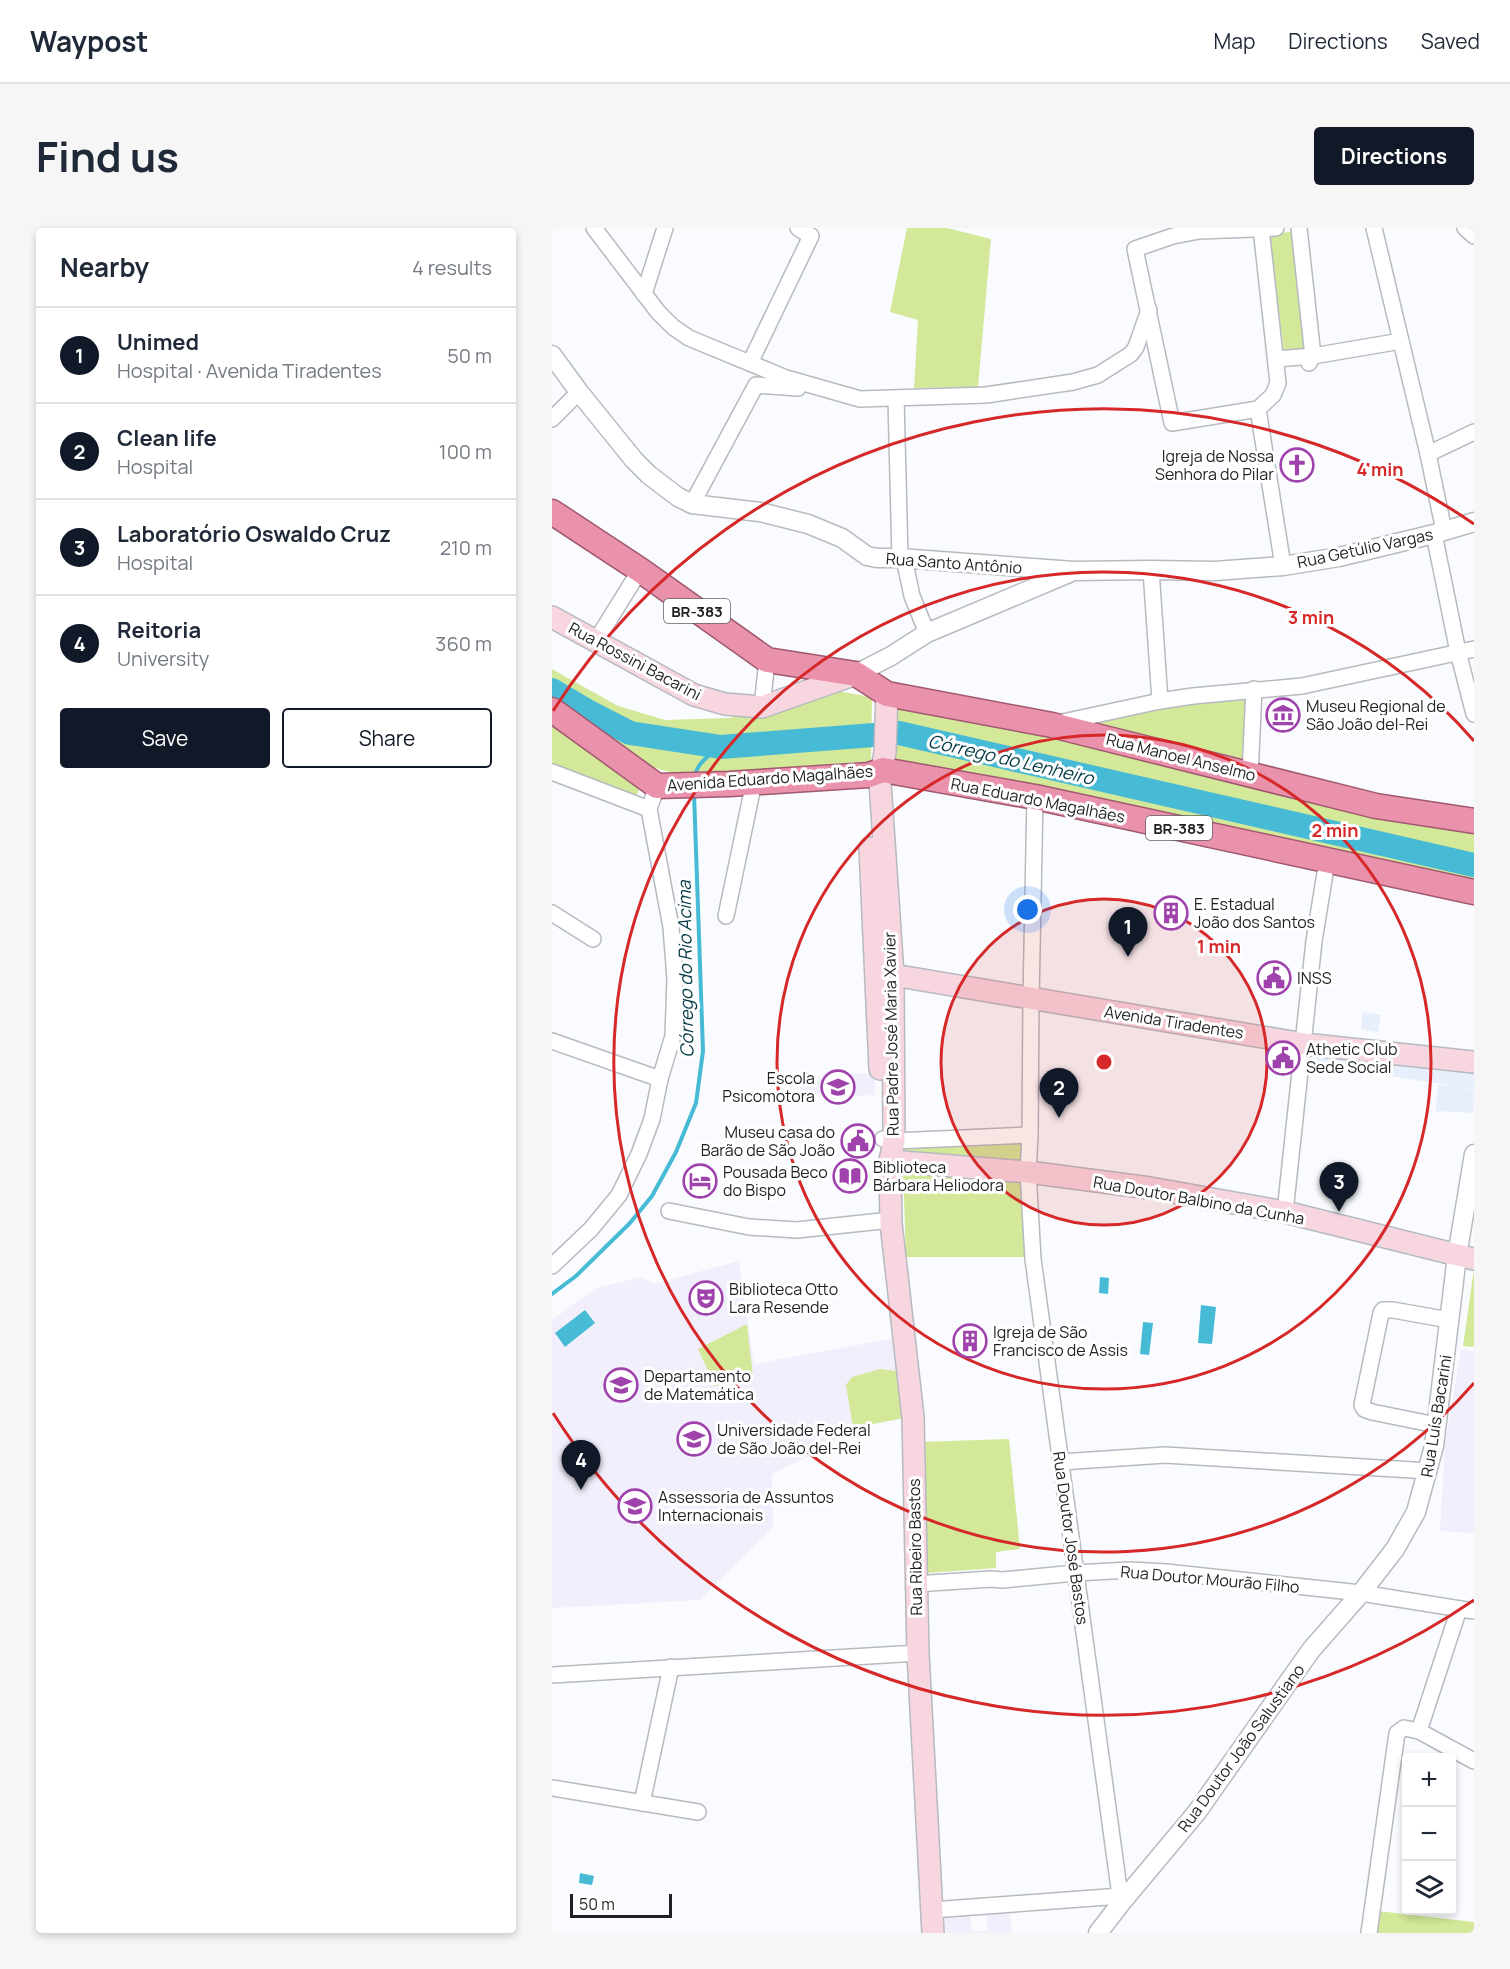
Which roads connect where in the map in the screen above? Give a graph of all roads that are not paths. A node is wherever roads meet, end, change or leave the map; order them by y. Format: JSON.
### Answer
{"nodes":[{"id":1,"x":594,"y":228,"type":"edge"},
{"id":2,"x":665,"y":228,"type":"edge"},
{"id":3,"x":1266,"y":228,"type":"edge"},
{"id":4,"x":1299,"y":228,"type":"edge"},
{"id":5,"x":1374,"y":228,"type":"edge"},
{"id":6,"x":1465,"y":228,"type":"edge"},
{"id":7,"x":805,"y":232,"type":"edge"},
{"id":8,"x":1474,"y":236,"type":"edge"},
{"id":9,"x":644,"y":294,"type":"junction"},
{"id":10,"x":1149,"y":310,"type":"junction"},
{"id":11,"x":1401,"y":341,"type":"junction"},
{"id":12,"x":552,"y":355,"type":"edge"},
{"id":13,"x":1276,"y":359,"type":"junction"},
{"id":14,"x":1311,"y":360,"type":"junction"},
{"id":15,"x":750,"y":363,"type":"junction"},
{"id":16,"x":819,"y":389,"type":"junction"},
{"id":17,"x":579,"y":392,"type":"junction"},
{"id":18,"x":896,"y":399,"type":"junction"},
{"id":19,"x":1258,"y":409,"type":"junction"},
{"id":20,"x":552,"y":417,"type":"edge"},
{"id":21,"x":1474,"y":432,"type":"edge"},
{"id":22,"x":1428,"y":454,"type":"junction"},
{"id":23,"x":692,"y":504,"type":"junction"},
{"id":24,"x":552,"y":512,"type":"edge"},
{"id":25,"x":1474,"y":522,"type":"edge"},
{"id":26,"x":1439,"y":533,"type":"junction"},
{"id":27,"x":900,"y":558,"type":"junction"},
{"id":28,"x":1283,"y":566,"type":"junction"},
{"id":29,"x":640,"y":570,"type":"junction"},
{"id":30,"x":1151,"y":570,"type":"junction"},
{"id":31,"x":1074,"y":571,"type":"junction"},
{"id":32,"x":552,"y":617,"type":"edge"},
{"id":33,"x":927,"y":633,"type":"junction"},
{"id":34,"x":596,"y":641,"type":"junction"},
{"id":35,"x":1474,"y":649,"type":"edge"},
{"id":36,"x":1458,"y":652,"type":"junction"},
{"id":37,"x":891,"y":656,"type":"junction"},
{"id":38,"x":767,"y":660,"type":"junction"},
{"id":39,"x":856,"y":674,"type":"junction"},
{"id":40,"x":1254,"y":689,"type":"junction"},
{"id":41,"x":887,"y":694,"type":"junction"},
{"id":42,"x":1160,"y":701,"type":"junction"},
{"id":43,"x":762,"y":707,"type":"junction"},
{"id":44,"x":552,"y":710,"type":"edge"},
{"id":45,"x":1474,"y":714,"type":"edge"},
{"id":46,"x":1052,"y":725,"type":"junction"},
{"id":47,"x":879,"y":765,"type":"junction"},
{"id":48,"x":552,"y":772,"type":"edge"},
{"id":49,"x":1250,"y":775,"type":"junction"},
{"id":50,"x":754,"y":782,"type":"junction"},
{"id":51,"x":666,"y":786,"type":"junction"},
{"id":52,"x":1035,"y":797,"type":"junction"},
{"id":53,"x":649,"y":809,"type":"junction"},
{"id":54,"x":1474,"y":821,"type":"edge"},
{"id":55,"x":1327,"y":861,"type":"junction"},
{"id":56,"x":1474,"y":892,"type":"edge"},
{"id":57,"x":552,"y":913,"type":"edge"},
{"id":58,"x":726,"y":916,"type":"dead end"},
{"id":59,"x":593,"y":939,"type":"dead end"},
{"id":60,"x":884,"y":974,"type":"junction"},
{"id":61,"x":1030,"y":999,"type":"junction"},
{"id":62,"x":552,"y":1041,"type":"edge"},
{"id":63,"x":1304,"y":1044,"type":"junction"},
{"id":64,"x":1474,"y":1062,"type":"edge"},
{"id":65,"x":660,"y":1079,"type":"junction"},
{"id":66,"x":1030,"y":1135,"type":"junction"},
{"id":67,"x":889,"y":1147,"type":"junction"},
{"id":68,"x":1474,"y":1154,"type":"edge"},
{"id":69,"x":1028,"y":1172,"type":"junction"},
{"id":70,"x":669,"y":1210,"type":"dead end"},
{"id":71,"x":1285,"y":1212,"type":"junction"},
{"id":72,"x":891,"y":1220,"type":"junction"},
{"id":73,"x":1466,"y":1258,"type":"edge"},
{"id":74,"x":552,"y":1266,"type":"edge"},
{"id":75,"x":1449,"y":1320,"type":"junction"},
{"id":76,"x":1436,"y":1425,"type":"junction"},
{"id":77,"x":1061,"y":1462,"type":"junction"},
{"id":78,"x":1429,"y":1471,"type":"junction"},
{"id":79,"x":1075,"y":1573,"type":"junction"},
{"id":80,"x":915,"y":1584,"type":"junction"},
{"id":81,"x":1361,"y":1593,"type":"junction"},
{"id":82,"x":1467,"y":1610,"type":"edge"},
{"id":83,"x":918,"y":1653,"type":"junction"},
{"id":84,"x":671,"y":1667,"type":"junction"},
{"id":85,"x":552,"y":1675,"type":"edge"},
{"id":86,"x":1419,"y":1731,"type":"junction"},
{"id":87,"x":1474,"y":1761,"type":"edge"},
{"id":88,"x":552,"y":1788,"type":"edge"},
{"id":89,"x":642,"y":1803,"type":"junction"},
{"id":90,"x":698,"y":1812,"type":"dead end"},
{"id":91,"x":1121,"y":1899,"type":"junction"},
{"id":92,"x":932,"y":1910,"type":"junction"},
{"id":93,"x":933,"y":1933,"type":"edge"},
{"id":94,"x":1098,"y":1933,"type":"edge"},
{"id":95,"x":1369,"y":1933,"type":"edge"}],
"edges":[{"from":1,"to":9,"type":"street"},
{"from":2,"to":9,"type":"street"},
{"from":3,"to":10,"type":"street"},
{"from":3,"to":13,"type":"street"},
{"from":4,"to":14,"type":"street"},
{"from":5,"to":11,"type":"street"},
{"from":6,"to":8,"type":"street"},
{"from":7,"to":15,"type":"street"},
{"from":9,"to":15,"type":"street"},
{"from":10,"to":18,"type":"street"},
{"from":10,"to":19,"type":"street"},
{"from":11,"to":14,"type":"street"},
{"from":11,"to":22,"type":"street"},
{"from":12,"to":17,"type":"street","name":"Rua Santo Antônio"},
{"from":13,"to":14,"type":"street"},
{"from":13,"to":19,"type":"street"},
{"from":15,"to":16,"type":"street"},
{"from":16,"to":18,"type":"street"},
{"from":16,"to":23,"type":"street"},
{"from":17,"to":20,"type":"street"},
{"from":17,"to":23,"type":"street","name":"Rua Santo Antônio"},
{"from":18,"to":27,"type":"street"},
{"from":19,"to":28,"type":"street"},
{"from":21,"to":22,"type":"street"},
{"from":22,"to":26,"type":"street"},
{"from":23,"to":27,"type":"street","name":"Rua Santo Antônio"},
{"from":24,"to":29,"type":"highway","number":"BR-383"},
{"from":25,"to":26,"type":"street","name":"Rua Getúlio Vargas"},
{"from":26,"to":28,"type":"street","name":"Rua Getúlio Vargas"},
{"from":26,"to":36,"type":"street"},
{"from":27,"to":31,"type":"street","name":"Rua Santo Antônio"},
{"from":27,"to":33,"type":"street"},
{"from":28,"to":30,"type":"street","name":"Rua Getúlio Vargas"},
{"from":29,"to":34,"type":"street"},
{"from":29,"to":38,"type":"highway","number":"BR-383"},
{"from":30,"to":31,"type":"street","name":"Rua Getúlio Vargas"},
{"from":30,"to":42,"type":"street"},
{"from":31,"to":33,"type":"street"},
{"from":32,"to":34,"type":"main road","name":"Rua Rossini Bacarini"},
{"from":33,"to":37,"type":"street"},
{"from":34,"to":43,"type":"main road","name":"Rua Rossini Bacarini"},
{"from":35,"to":36,"type":"street"},
{"from":36,"to":40,"type":"street"},
{"from":36,"to":45,"type":"street"},
{"from":37,"to":39,"type":"street"},
{"from":37,"to":41,"type":"street"},
{"from":38,"to":39,"type":"highway","number":"BR-383"},
{"from":38,"to":43,"type":"street"},
{"from":39,"to":41,"type":"highway","number":"BR-383"},
{"from":39,"to":43,"type":"main road","name":"Rua Rossini Bacarini"},
{"from":40,"to":42,"type":"street"},
{"from":40,"to":49,"type":"street"},
{"from":41,"to":46,"type":"highway","name":"Rua Manoel Anselmo","number":"BR-383"},
{"from":41,"to":47,"type":"main road","name":"Rua Padre José Maria Xavier"},
{"from":42,"to":46,"type":"street"},
{"from":44,"to":51,"type":"highway"},
{"from":46,"to":49,"type":"highway","name":"Rua Manoel Anselmo","number":"BR-383"},
{"from":47,"to":50,"type":"highway","name":"Avenida Eduardo Magalhães","number":"BR-383"},
{"from":47,"to":52,"type":"highway","name":"Rua Eduardo Magalhães","number":"BR-383"},
{"from":47,"to":60,"type":"main road","name":"Rua Padre José Maria Xavier"},
{"from":48,"to":53,"type":"street"},
{"from":49,"to":54,"type":"highway","name":"Rua Manoel Anselmo","number":"BR-383"},
{"from":50,"to":51,"type":"highway","name":"Avenida Eduardo Magalhães","number":"BR-383"},
{"from":50,"to":58,"type":"street"},
{"from":51,"to":53,"type":"street"},
{"from":52,"to":55,"type":"highway","name":"Rua Eduardo Magalhães","number":"BR-383"},
{"from":52,"to":61,"type":"street","name":"Rua Doutor José Bastos"},
{"from":53,"to":65,"type":"street"},
{"from":55,"to":56,"type":"highway","name":"Rua Eduardo Magalhães","number":"BR-383"},
{"from":55,"to":63,"type":"street"},
{"from":57,"to":59,"type":"street"},
{"from":60,"to":61,"type":"main road","name":"Avenida Tiradentes"},
{"from":60,"to":67,"type":"main road","name":"Rua Padre José Maria Xavier"},
{"from":61,"to":63,"type":"main road","name":"Avenida Tiradentes"},
{"from":61,"to":66,"type":"street","name":"Rua Doutor José Bastos"},
{"from":62,"to":65,"type":"street"},
{"from":63,"to":64,"type":"main road","name":"Avenida Tiradentes"},
{"from":63,"to":71,"type":"street"},
{"from":65,"to":74,"type":"street"},
{"from":66,"to":67,"type":"street"},
{"from":66,"to":69,"type":"street","name":"Rua Doutor José Bastos"},
{"from":67,"to":69,"type":"main road","name":"Rua Doutor Balbino da Cunha"},
{"from":67,"to":72,"type":"main road","name":"Rua Ribeiro Bastos"},
{"from":68,"to":73,"type":"street","name":"Rua Luís Bacarini"},
{"from":69,"to":71,"type":"main road","name":"Rua Doutor Balbino da Cunha"},
{"from":69,"to":77,"type":"street","name":"Rua Doutor José Bastos"},
{"from":70,"to":72,"type":"street"},
{"from":71,"to":73,"type":"main road","name":"Rua Doutor Balbino da Cunha"},
{"from":72,"to":80,"type":"main road","name":"Rua Ribeiro Bastos"},
{"from":73,"to":75,"type":"street","name":"Rua Luís Bacarini"},
{"from":75,"to":76,"type":"street","name":"Rua Luís Bacarini"},
{"from":75,"to":76,"type":"street"},
{"from":76,"to":78,"type":"street","name":"Rua Luís Bacarini"},
{"from":77,"to":78,"type":"street"},
{"from":77,"to":79,"type":"street","name":"Rua Doutor José Bastos"},
{"from":78,"to":81,"type":"street","name":"Rua Luís Bacarini"},
{"from":79,"to":80,"type":"street","name":"Rua Doutor Mourão Filho"},
{"from":79,"to":81,"type":"street","name":"Rua Doutor Mourão Filho"},
{"from":79,"to":91,"type":"street","name":"Rua Doutor José Bastos"},
{"from":80,"to":83,"type":"main road","name":"Rua Ribeiro Bastos"},
{"from":81,"to":82,"type":"street","name":"Rua Doutor Mourão Filho"},
{"from":81,"to":91,"type":"street","name":"Rua Doutor João Salustiano"},
{"from":82,"to":86,"type":"street"},
{"from":83,"to":84,"type":"street"},
{"from":83,"to":92,"type":"main road","name":"Rua Ribeiro Bastos"},
{"from":84,"to":85,"type":"street"},
{"from":84,"to":89,"type":"street"},
{"from":86,"to":87,"type":"street"},
{"from":86,"to":95,"type":"street"},
{"from":88,"to":89,"type":"street"},
{"from":89,"to":90,"type":"street"},
{"from":91,"to":92,"type":"street"},
{"from":91,"to":94,"type":"street","name":"Rua Doutor João Salustiano"},
{"from":92,"to":93,"type":"main road","name":"Rua Ribeiro Bastos"}]}
